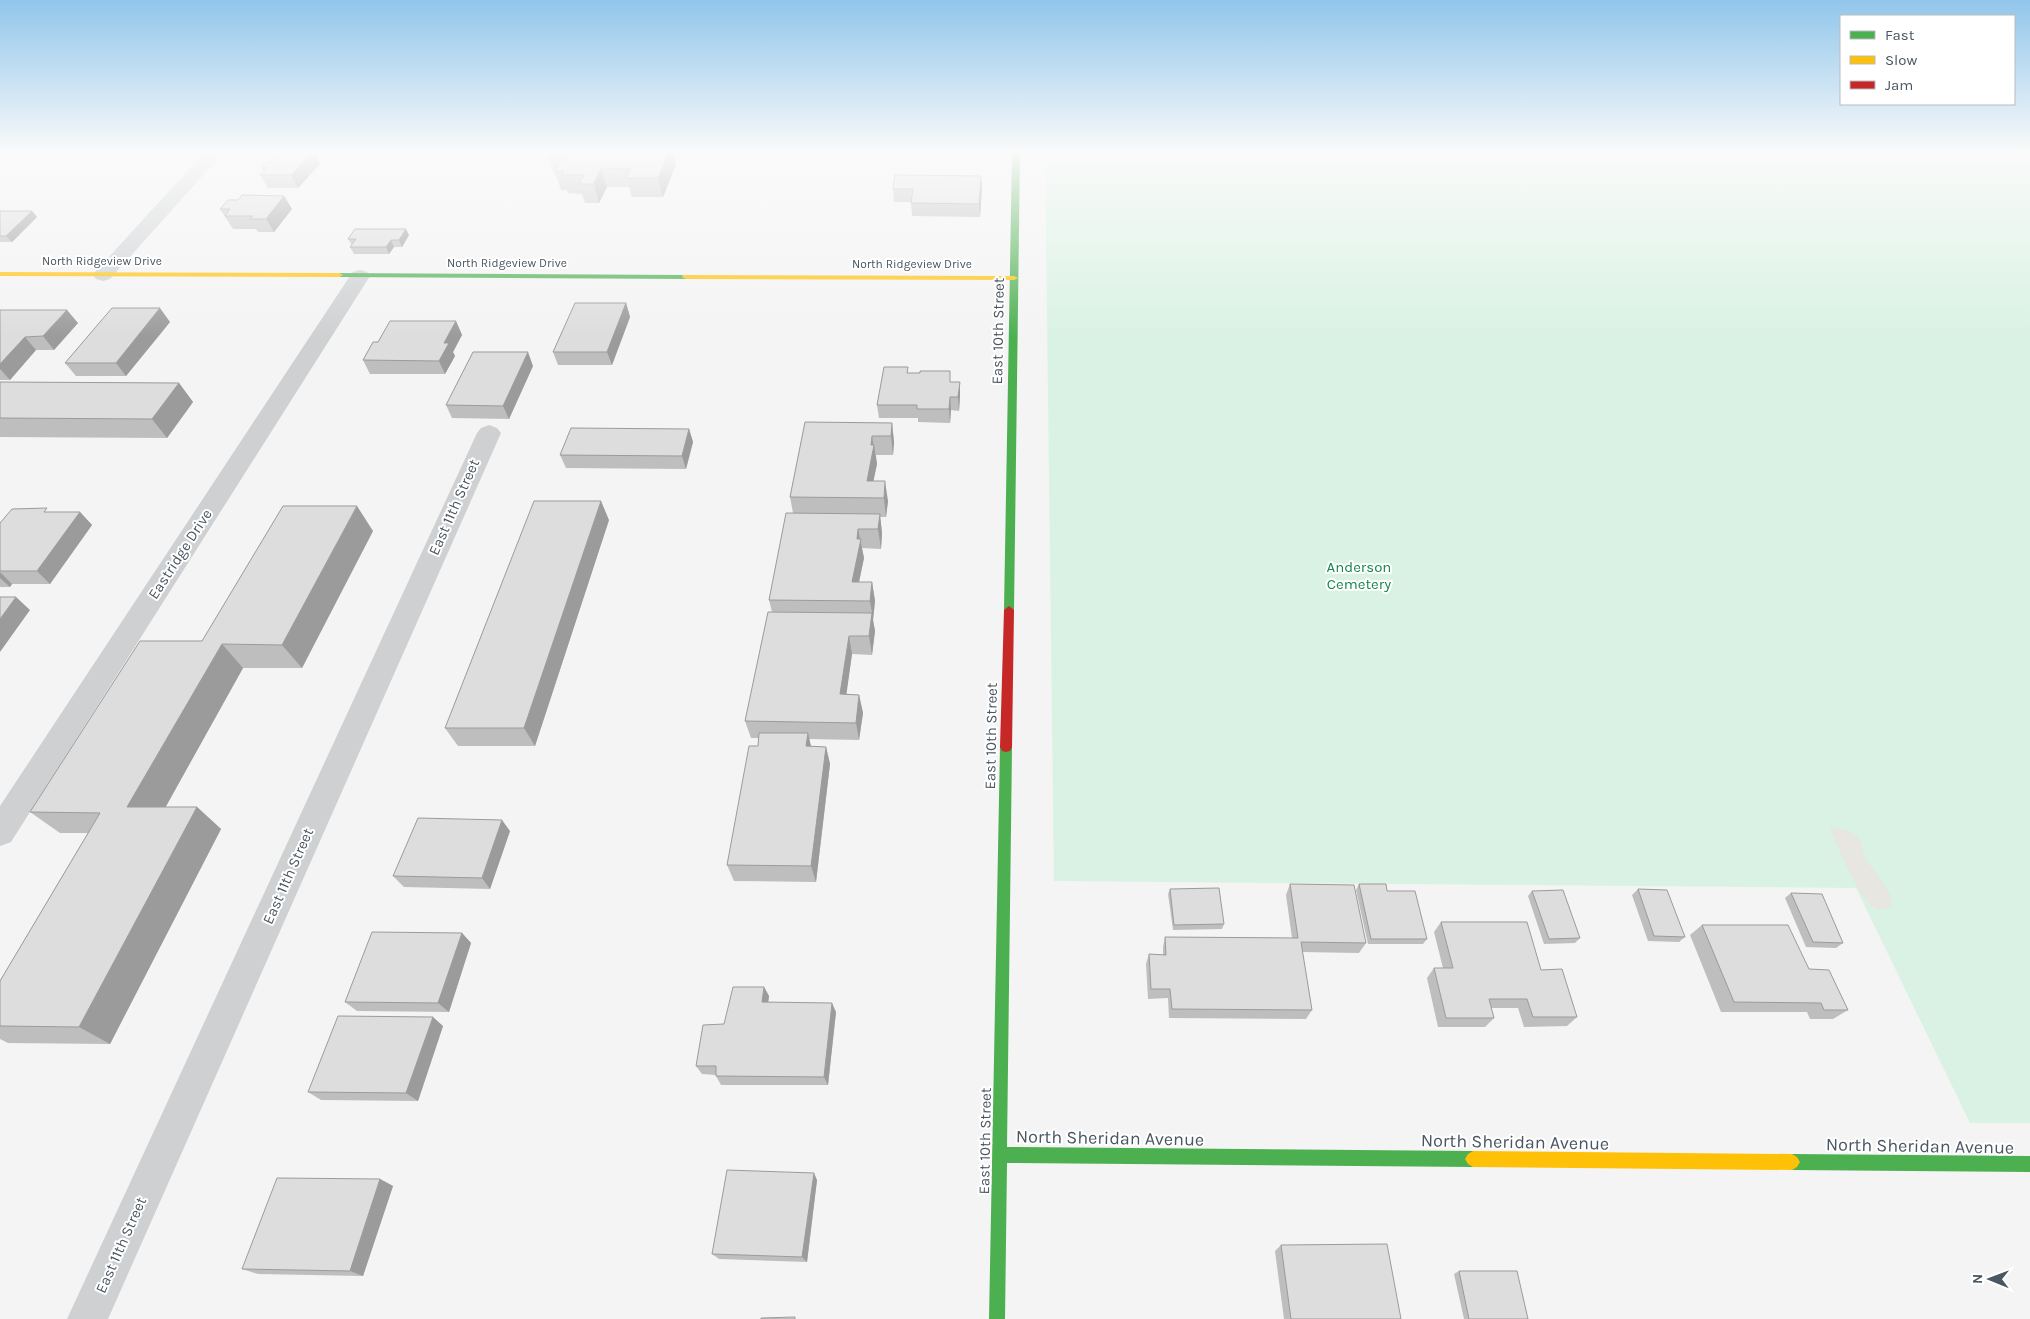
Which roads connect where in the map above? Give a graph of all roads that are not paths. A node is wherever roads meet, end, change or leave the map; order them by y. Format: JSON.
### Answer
{"nodes":[{"id":1,"x":158,"y":215,"type":"edge"},
{"id":2,"x":1015,"y":215,"type":"edge"},
{"id":3,"x":0,"y":274,"type":"edge"},
{"id":4,"x":103,"y":274,"type":"junction"},
{"id":5,"x":360,"y":276,"type":"junction"},
{"id":6,"x":1014,"y":278,"type":"junction"},
{"id":7,"x":489,"y":433,"type":"dead end"},
{"id":8,"x":0,"y":832,"type":"edge"},
{"id":9,"x":1000,"y":1155,"type":"junction"},
{"id":10,"x":2030,"y":1164,"type":"edge"},
{"id":11,"x":87,"y":1319,"type":"edge"},
{"id":12,"x":996,"y":1319,"type":"edge"}],
"edges":[{"from":1,"to":4,"type":"street"},
{"from":2,"to":6,"type":"street","name":"East 10th Street"},
{"from":3,"to":4,"type":"street","name":"North Ridgeview Drive"},
{"from":4,"to":5,"type":"street","name":"North Ridgeview Drive"},
{"from":5,"to":6,"type":"street","name":"North Ridgeview Drive"},
{"from":5,"to":8,"type":"street","name":"Eastridge Drive"},
{"from":6,"to":9,"type":"street","name":"East 10th Street"},
{"from":7,"to":11,"type":"street","name":"East 11th Street"},
{"from":9,"to":10,"type":"street","name":"North Sheridan Avenue"},
{"from":9,"to":12,"type":"street","name":"East 10th Street"}]}
